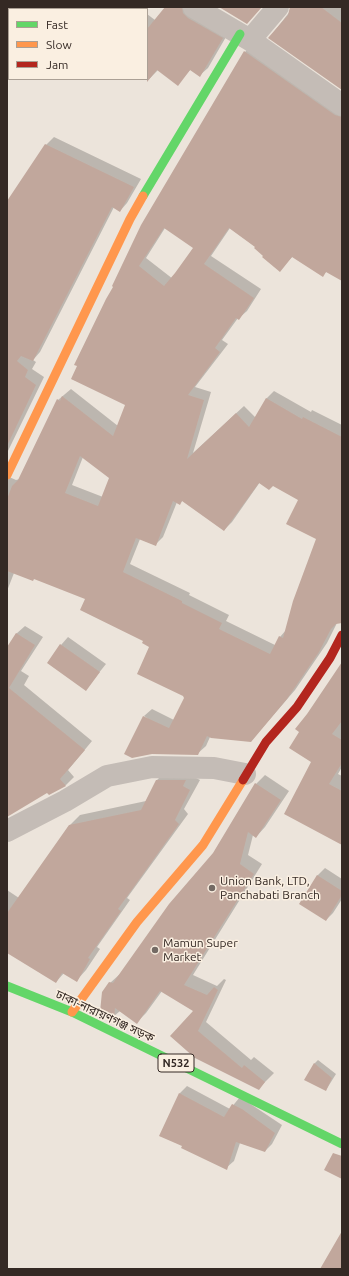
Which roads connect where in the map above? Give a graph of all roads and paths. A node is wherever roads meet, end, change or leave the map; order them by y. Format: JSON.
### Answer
{"nodes":[{"id":1,"x":194,"y":7,"type":"edge"},
{"id":2,"x":278,"y":7,"type":"edge"},
{"id":3,"x":245,"y":37,"type":"junction"},
{"id":4,"x":342,"y":105,"type":"edge"},
{"id":5,"x":7,"y":475,"type":"edge"},
{"id":6,"x":342,"y":635,"type":"edge"},
{"id":7,"x":245,"y":774,"type":"junction"},
{"id":8,"x":7,"y":831,"type":"edge"},
{"id":9,"x":7,"y":986,"type":"edge"},
{"id":10,"x":72,"y":1012,"type":"junction"},
{"id":11,"x":342,"y":1144,"type":"edge"}],
"edges":[{"from":1,"to":3,"type":"street"},
{"from":2,"to":3,"type":"street"},
{"from":3,"to":4,"type":"street"},
{"from":3,"to":5,"type":"main road"},
{"from":6,"to":7,"type":"main road"},
{"from":7,"to":8,"type":"street"},
{"from":7,"to":10,"type":"main road"},
{"from":9,"to":10,"type":"main road","name":"ঢাকা-নারায়ণগঞ্জ সড়ক","number":"N532"},
{"from":10,"to":11,"type":"main road","name":"ঢাকা-নারায়ণগঞ্জ সড়ক","number":"N532"}]}
